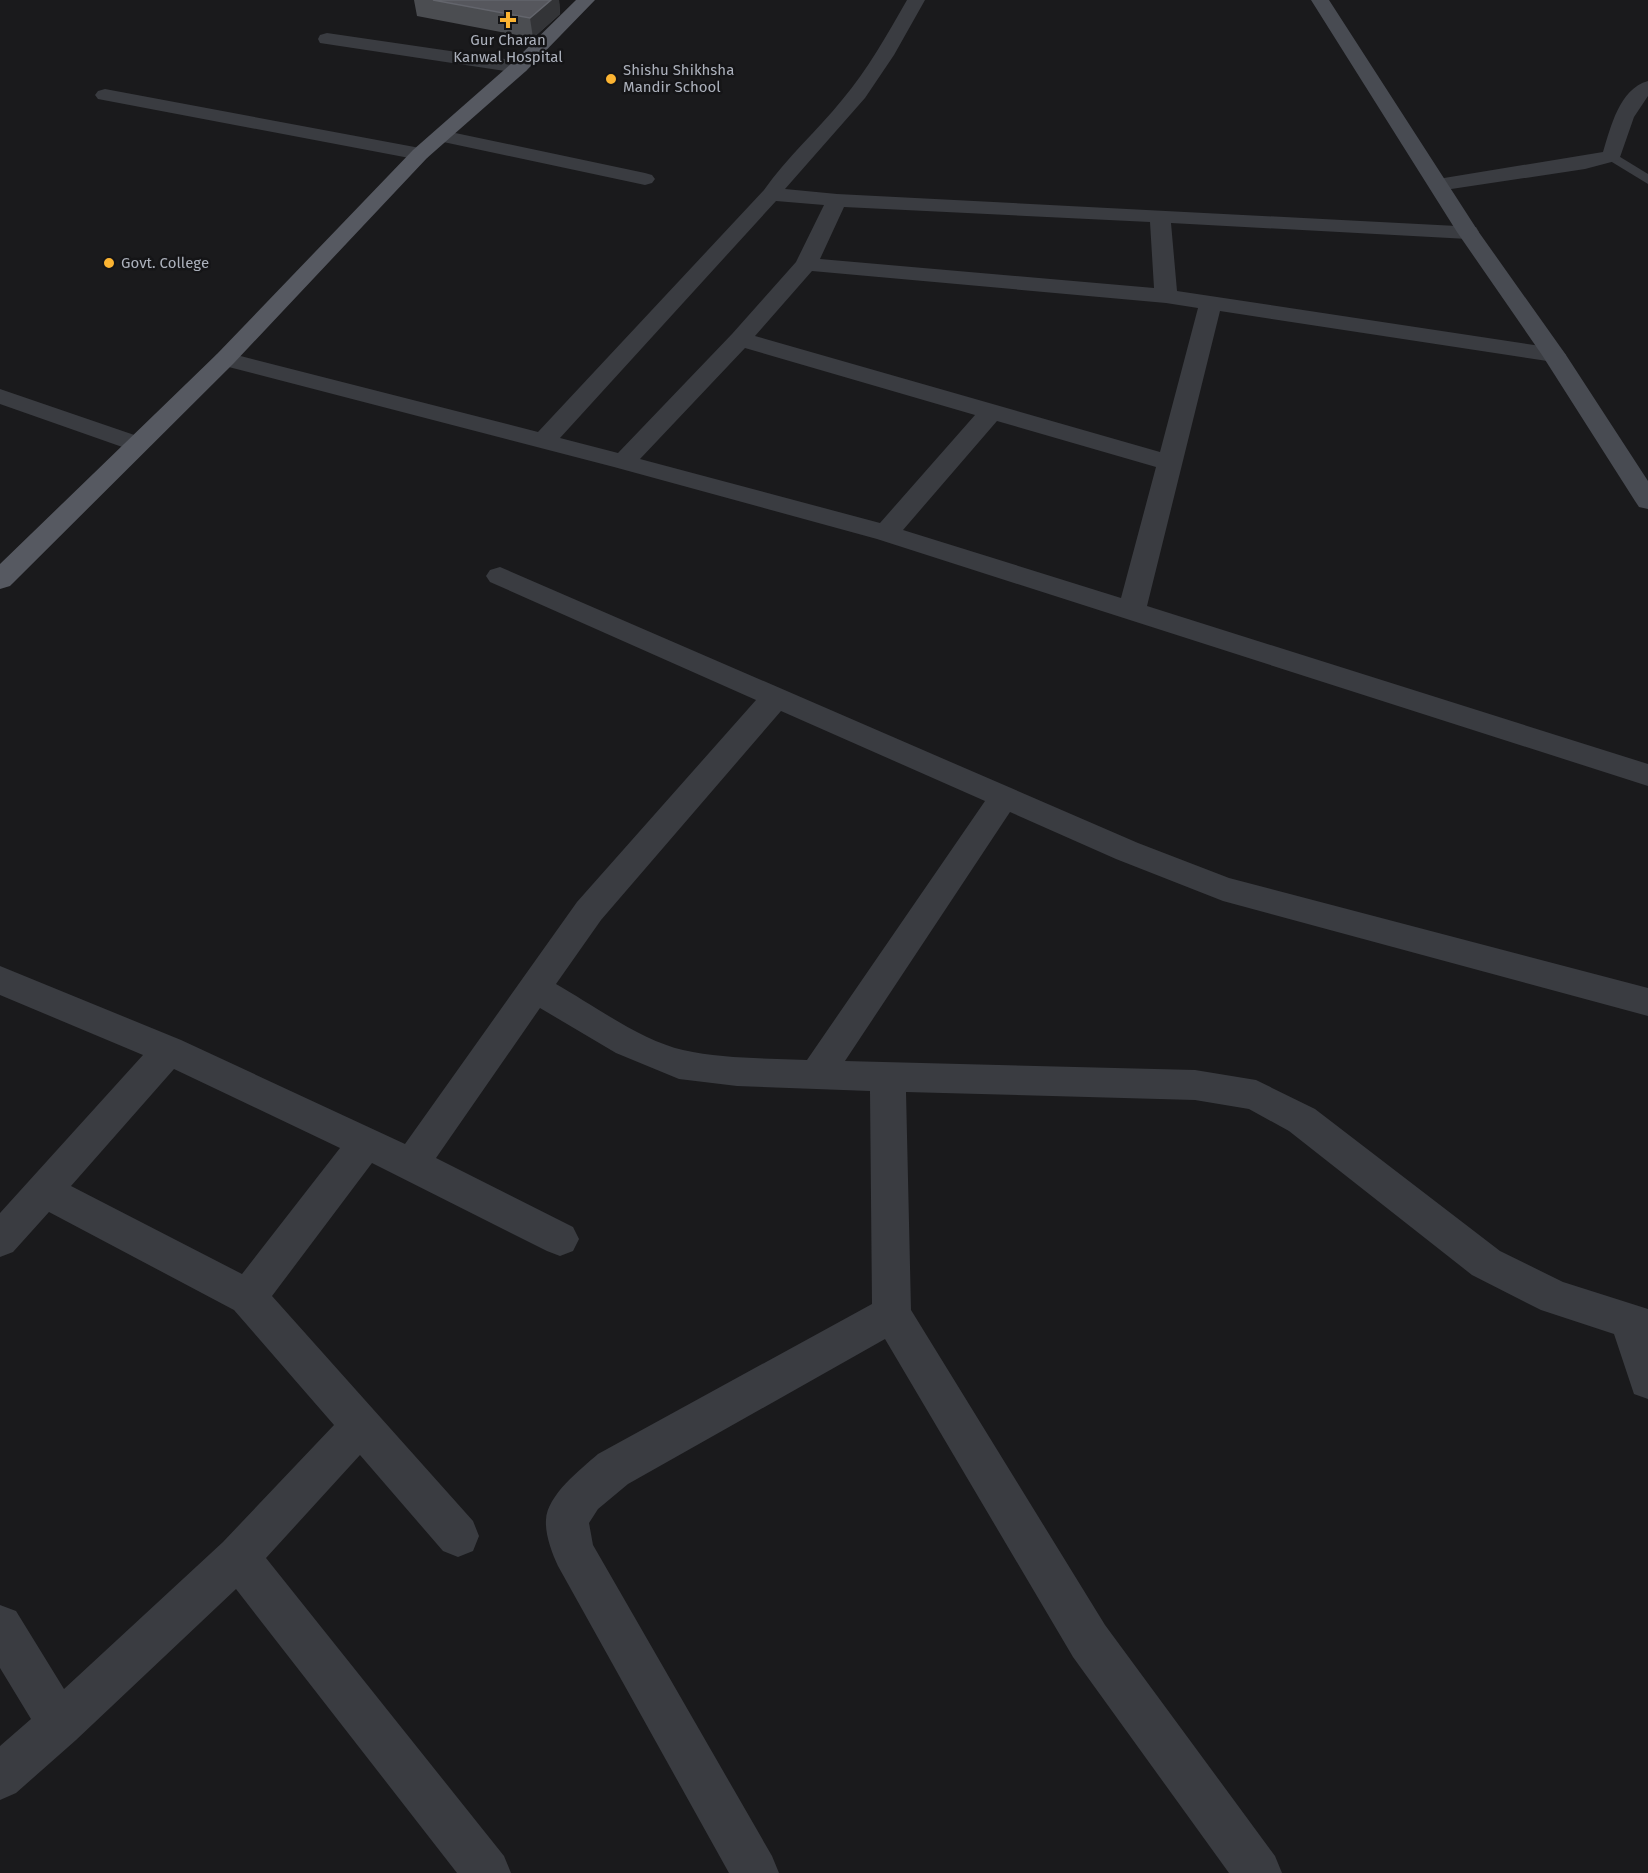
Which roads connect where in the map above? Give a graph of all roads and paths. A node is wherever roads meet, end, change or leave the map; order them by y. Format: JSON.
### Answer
{"nodes":[{"id":1,"x":586,"y":0,"type":"edge"},
{"id":2,"x":915,"y":0,"type":"edge"},
{"id":3,"x":1320,"y":0,"type":"edge"},
{"id":4,"x":327,"y":39,"type":"dead end"},
{"id":5,"x":519,"y":67,"type":"junction"},
{"id":6,"x":1645,"y":91,"type":"edge"},
{"id":7,"x":105,"y":95,"type":"dead end"},
{"id":8,"x":441,"y":136,"type":"junction"},
{"id":9,"x":420,"y":154,"type":"junction"},
{"id":10,"x":1612,"y":156,"type":"junction"},
{"id":11,"x":645,"y":180,"type":"dead end"},
{"id":12,"x":1648,"y":180,"type":"edge"},
{"id":13,"x":1438,"y":185,"type":"junction"},
{"id":14,"x":771,"y":194,"type":"junction"},
{"id":15,"x":837,"y":200,"type":"junction"},
{"id":16,"x":1160,"y":218,"type":"junction"},
{"id":17,"x":1468,"y":232,"type":"junction"},
{"id":18,"x":806,"y":264,"type":"junction"},
{"id":19,"x":1166,"y":296,"type":"junction"},
{"id":20,"x":1211,"y":302,"type":"junction"},
{"id":21,"x":740,"y":339,"type":"junction"},
{"id":22,"x":1554,"y":355,"type":"junction"},
{"id":23,"x":225,"y":358,"type":"junction"},
{"id":24,"x":0,"y":396,"type":"edge"},
{"id":25,"x":992,"y":411,"type":"junction"},
{"id":26,"x":544,"y":441,"type":"junction"},
{"id":27,"x":137,"y":444,"type":"junction"},
{"id":28,"x":623,"y":462,"type":"junction"},
{"id":29,"x":1169,"y":463,"type":"junction"},
{"id":30,"x":1648,"y":501,"type":"edge"},
{"id":31,"x":886,"y":533,"type":"junction"},
{"id":32,"x":500,"y":576,"type":"dead end"},
{"id":33,"x":0,"y":580,"type":"edge"},
{"id":34,"x":1132,"y":611,"type":"junction"},
{"id":35,"x":776,"y":697,"type":"junction"},
{"id":36,"x":1648,"y":775,"type":"edge"},
{"id":37,"x":1004,"y":797,"type":"junction"},
{"id":38,"x":0,"y":980,"type":"edge"},
{"id":39,"x":536,"y":989,"type":"junction"},
{"id":40,"x":1648,"y":1002,"type":"edge"},
{"id":41,"x":170,"y":1050,"type":"junction"},
{"id":42,"x":816,"y":1075,"type":"junction"},
{"id":43,"x":888,"y":1077,"type":"junction"},
{"id":44,"x":365,"y":1144,"type":"junction"},
{"id":45,"x":411,"y":1164,"type":"junction"},
{"id":46,"x":45,"y":1191,"type":"junction"},
{"id":47,"x":560,"y":1239,"type":"dead end"},
{"id":48,"x":0,"y":1240,"type":"edge"},
{"id":49,"x":248,"y":1297,"type":"junction"},
{"id":50,"x":892,"y":1314,"type":"junction"},
{"id":51,"x":1639,"y":1324,"type":"edge"},
{"id":52,"x":1648,"y":1380,"type":"edge"},
{"id":53,"x":360,"y":1426,"type":"junction"},
{"id":54,"x":458,"y":1536,"type":"dead end"},
{"id":55,"x":238,"y":1557,"type":"junction"},
{"id":56,"x":0,"y":1627,"type":"edge"},
{"id":57,"x":60,"y":1724,"type":"junction"},
{"id":58,"x":0,"y":1777,"type":"edge"},
{"id":59,"x":487,"y":1873,"type":"edge"},
{"id":60,"x":755,"y":1873,"type":"edge"},
{"id":61,"x":1258,"y":1873,"type":"edge"}],
"edges":[{"from":1,"to":5,"type":"main road"},
{"from":2,"to":14,"type":"street"},
{"from":3,"to":13,"type":"main road"},
{"from":4,"to":5,"type":"street"},
{"from":5,"to":8,"type":"main road"},
{"from":6,"to":10,"type":"street"},
{"from":7,"to":9,"type":"street"},
{"from":8,"to":9,"type":"main road"},
{"from":8,"to":11,"type":"street"},
{"from":9,"to":23,"type":"main road"},
{"from":10,"to":12,"type":"lane"},
{"from":10,"to":13,"type":"street"},
{"from":13,"to":17,"type":"main road"},
{"from":14,"to":15,"type":"street"},
{"from":14,"to":26,"type":"street"},
{"from":15,"to":16,"type":"street"},
{"from":15,"to":18,"type":"street"},
{"from":16,"to":17,"type":"street"},
{"from":16,"to":19,"type":"street"},
{"from":17,"to":22,"type":"main road"},
{"from":18,"to":19,"type":"street"},
{"from":18,"to":21,"type":"street"},
{"from":19,"to":20,"type":"street"},
{"from":20,"to":22,"type":"street"},
{"from":20,"to":29,"type":"street"},
{"from":21,"to":25,"type":"street"},
{"from":21,"to":28,"type":"street"},
{"from":22,"to":30,"type":"main road"},
{"from":23,"to":26,"type":"street"},
{"from":23,"to":27,"type":"main road"},
{"from":24,"to":27,"type":"street"},
{"from":25,"to":29,"type":"street"},
{"from":25,"to":31,"type":"street"},
{"from":26,"to":28,"type":"street"},
{"from":27,"to":33,"type":"main road"},
{"from":28,"to":31,"type":"street"},
{"from":29,"to":34,"type":"street"},
{"from":31,"to":34,"type":"street"},
{"from":32,"to":35,"type":"street"},
{"from":34,"to":36,"type":"street"},
{"from":35,"to":37,"type":"street"},
{"from":35,"to":39,"type":"street"},
{"from":37,"to":40,"type":"street"},
{"from":37,"to":42,"type":"street"},
{"from":38,"to":41,"type":"street"},
{"from":39,"to":42,"type":"street"},
{"from":39,"to":45,"type":"street"},
{"from":41,"to":44,"type":"street"},
{"from":41,"to":46,"type":"street"},
{"from":42,"to":43,"type":"street"},
{"from":43,"to":50,"type":"street"},
{"from":43,"to":51,"type":"street"},
{"from":44,"to":45,"type":"street"},
{"from":44,"to":49,"type":"street"},
{"from":45,"to":47,"type":"street"},
{"from":46,"to":48,"type":"street"},
{"from":46,"to":49,"type":"street"},
{"from":49,"to":53,"type":"street"},
{"from":50,"to":60,"type":"street"},
{"from":50,"to":61,"type":"street"},
{"from":51,"to":52,"type":"street"},
{"from":53,"to":54,"type":"street"},
{"from":53,"to":55,"type":"street"},
{"from":55,"to":57,"type":"street"},
{"from":55,"to":59,"type":"street"},
{"from":56,"to":57,"type":"street"},
{"from":57,"to":58,"type":"street"}]}
